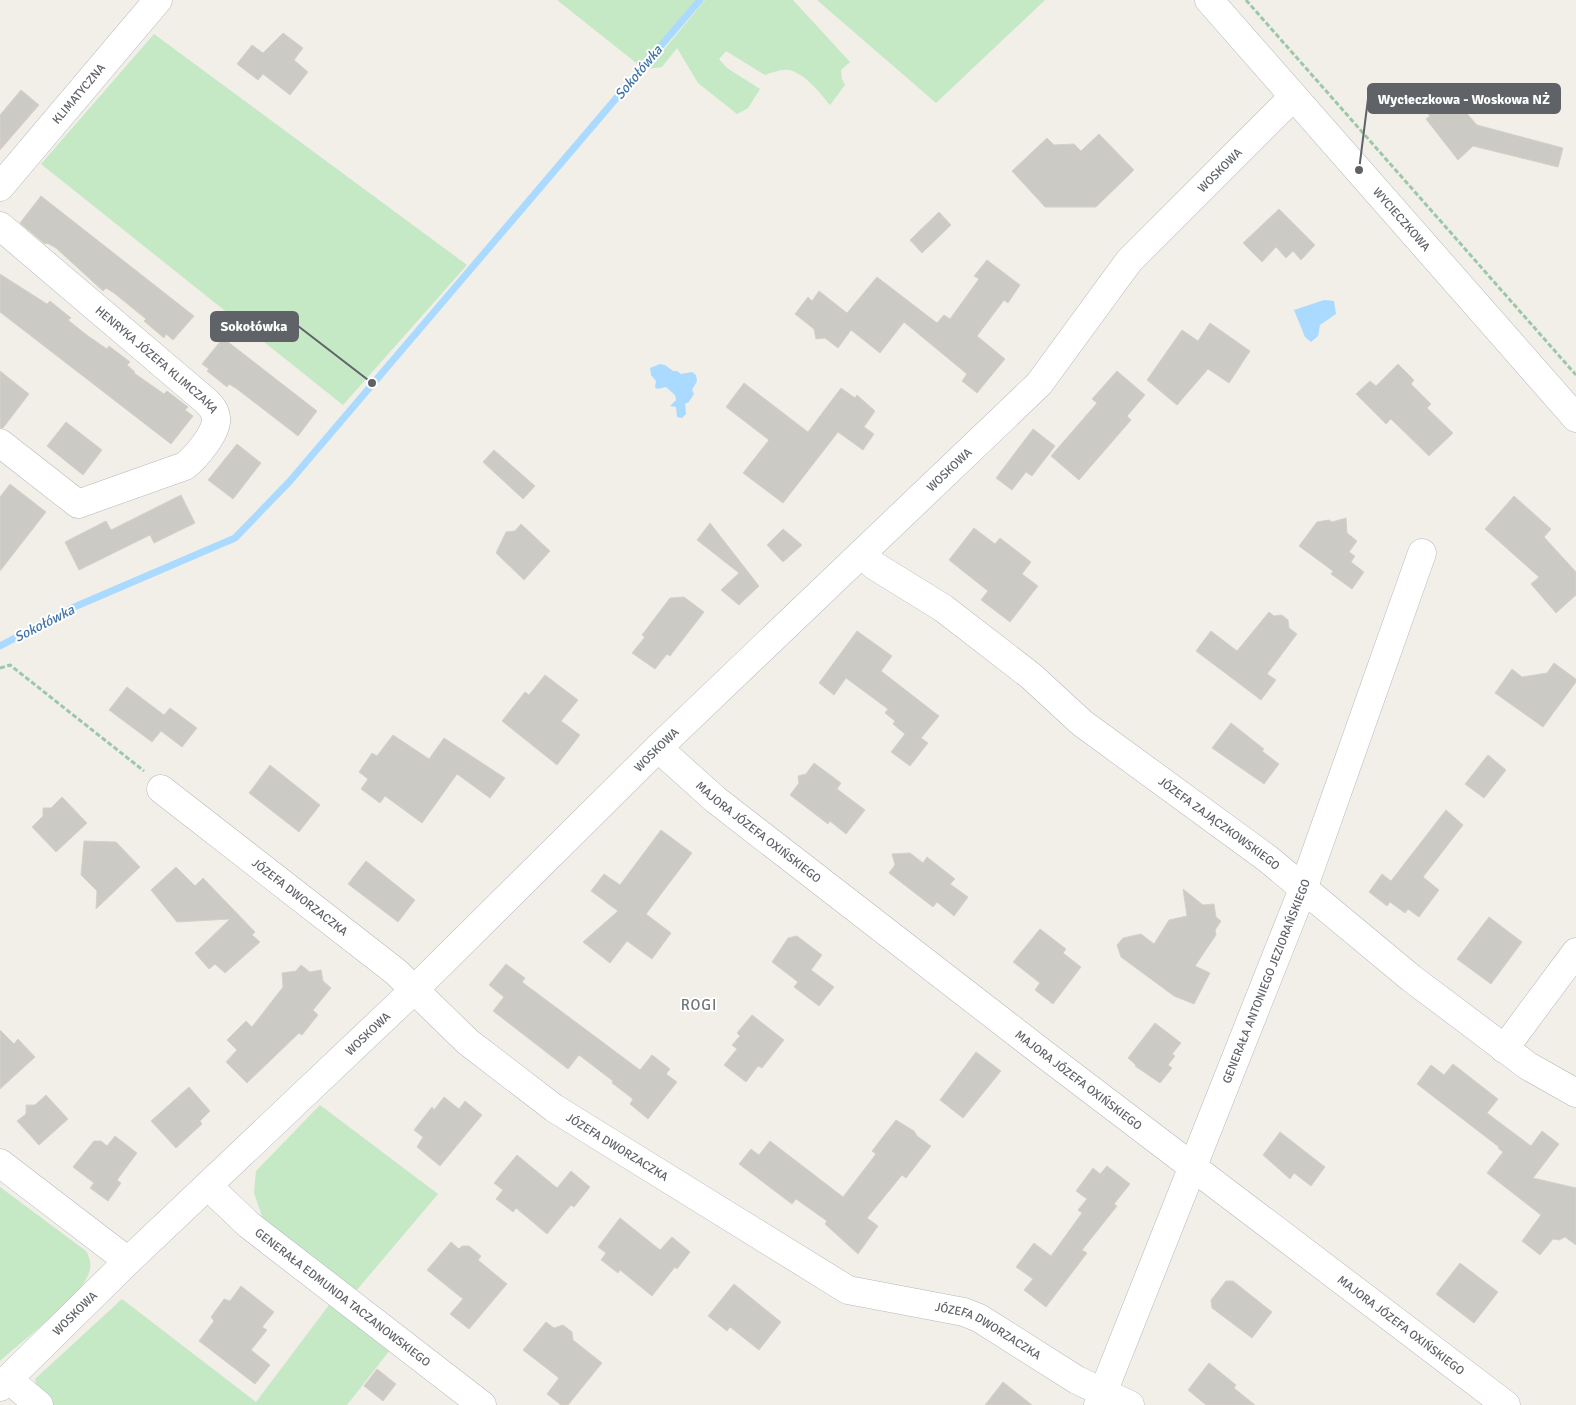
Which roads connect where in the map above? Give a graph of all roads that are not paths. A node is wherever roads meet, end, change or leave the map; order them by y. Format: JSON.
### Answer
{"nodes":[{"id":1,"x":158,"y":0,"type":"edge"},
{"id":2,"x":1209,"y":0,"type":"edge"},
{"id":3,"x":1293,"y":96,"type":"junction"},
{"id":4,"x":0,"y":187,"type":"edge"},
{"id":5,"x":0,"y":226,"type":"edge"},
{"id":6,"x":1576,"y":418,"type":"edge"},
{"id":7,"x":0,"y":443,"type":"edge"},
{"id":8,"x":1422,"y":553,"type":"dead end"},
{"id":9,"x":861,"y":554,"type":"junction"},
{"id":10,"x":658,"y":748,"type":"junction"},
{"id":11,"x":161,"y":789,"type":"road end"},
{"id":12,"x":1303,"y":889,"type":"junction"},
{"id":13,"x":1576,"y":952,"type":"edge"},
{"id":14,"x":414,"y":990,"type":"junction"},
{"id":15,"x":1504,"y":1049,"type":"junction"},
{"id":16,"x":1576,"y":1093,"type":"edge"},
{"id":17,"x":0,"y":1163,"type":"edge"},
{"id":18,"x":1194,"y":1168,"type":"junction"},
{"id":19,"x":208,"y":1186,"type":"junction"},
{"id":20,"x":128,"y":1261,"type":"junction"},
{"id":21,"x":4,"y":1383,"type":"edge"},
{"id":22,"x":1101,"y":1399,"type":"edge"},
{"id":23,"x":39,"y":1405,"type":"edge"},
{"id":24,"x":482,"y":1405,"type":"edge"},
{"id":25,"x":1130,"y":1405,"type":"edge"},
{"id":26,"x":1506,"y":1405,"type":"edge"}],
"edges":[{"from":1,"to":4,"type":"street","name":"KLIMATYCZNA"},
{"from":2,"to":3,"type":"street","name":"WYCIECZKOWA"},
{"from":3,"to":6,"type":"street","name":"WYCIECZKOWA"},
{"from":3,"to":9,"type":"street","name":"WOSKOWA"},
{"from":5,"to":7,"type":"street","name":"HENRYKA JÓZEFA KLIMCZAKA"},
{"from":8,"to":12,"type":"street","name":"GENERAŁA ANTONIEGO JEZIORAŃSKIEGO"},
{"from":9,"to":10,"type":"street","name":"WOSKOWA"},
{"from":9,"to":12,"type":"street","name":"JÓZEFA ZAJĄCZKOWSKIEGO"},
{"from":10,"to":14,"type":"street","name":"WOSKOWA"},
{"from":10,"to":18,"type":"street","name":"MAJORA JÓZEFA OXIŃSKIEGO"},
{"from":11,"to":14,"type":"street","name":"JÓZEFA DWORZACZKA"},
{"from":12,"to":15,"type":"street","name":"JÓZEFA ZAJĄCZKOWSKIEGO"},
{"from":12,"to":18,"type":"street","name":"GENERAŁA ANTONIEGO JEZIORAŃSKIEGO"},
{"from":13,"to":15,"type":"street"},
{"from":14,"to":19,"type":"street","name":"WOSKOWA"},
{"from":14,"to":22,"type":"street","name":"JÓZEFA DWORZACZKA"},
{"from":15,"to":16,"type":"street","name":"JÓZEFA ZAJĄCZKOWSKIEGO"},
{"from":17,"to":20,"type":"street"},
{"from":18,"to":22,"type":"street","name":"GENERAŁA ANTONIEGO JEZIORAŃSKIEGO"},
{"from":18,"to":26,"type":"street","name":"MAJORA JÓZEFA OXIŃSKIEGO"},
{"from":19,"to":20,"type":"street","name":"WOSKOWA"},
{"from":19,"to":24,"type":"street","name":"GENERAŁA EDMUNDA TACZANOWSKIEGO"},
{"from":20,"to":21,"type":"street","name":"WOSKOWA"},
{"from":21,"to":23,"type":"street"},
{"from":22,"to":25,"type":"street","name":"JÓZEFA DWORZACZKA"}]}
